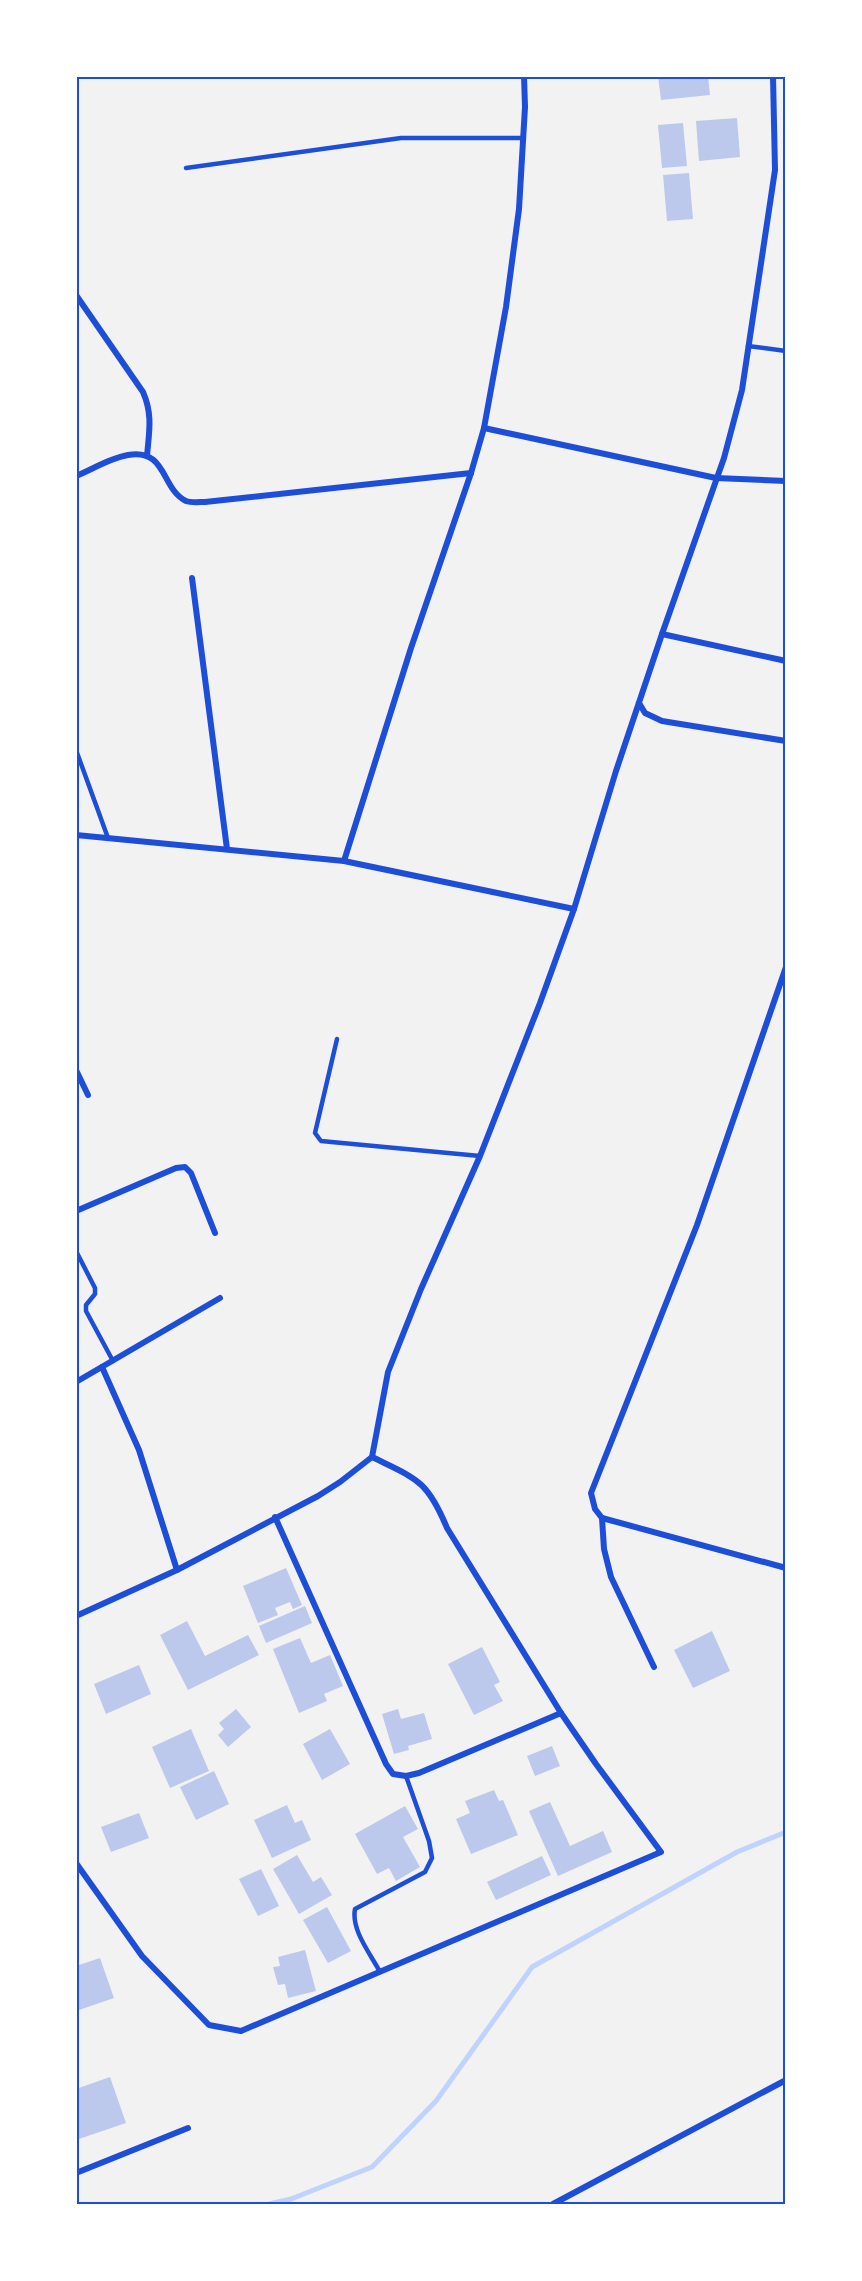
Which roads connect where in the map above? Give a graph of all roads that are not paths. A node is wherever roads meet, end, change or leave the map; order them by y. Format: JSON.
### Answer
{"nodes":[{"id":1,"x":524,"y":76,"type":"edge"},
{"id":2,"x":773,"y":76,"type":"edge"},
{"id":3,"x":523,"y":138,"type":"junction"},
{"id":4,"x":186,"y":168,"type":"dead end"},
{"id":5,"x":76,"y":295,"type":"edge"},
{"id":6,"x":748,"y":346,"type":"junction"},
{"id":7,"x":786,"y":351,"type":"edge"},
{"id":8,"x":484,"y":428,"type":"junction"},
{"id":9,"x":147,"y":456,"type":"junction"},
{"id":10,"x":471,"y":473,"type":"junction"},
{"id":11,"x":76,"y":477,"type":"edge"},
{"id":12,"x":716,"y":478,"type":"junction"},
{"id":13,"x":786,"y":481,"type":"edge"},
{"id":14,"x":192,"y":578,"type":"dead end"},
{"id":15,"x":662,"y":634,"type":"junction"},
{"id":16,"x":786,"y":661,"type":"edge"},
{"id":17,"x":639,"y":703,"type":"junction"},
{"id":18,"x":786,"y":741,"type":"edge"},
{"id":19,"x":76,"y":750,"type":"edge"},
{"id":20,"x":76,"y":835,"type":"edge"},
{"id":21,"x":108,"y":838,"type":"junction"},
{"id":22,"x":227,"y":849,"type":"junction"},
{"id":23,"x":345,"y":861,"type":"junction"},
{"id":24,"x":574,"y":909,"type":"junction"},
{"id":25,"x":786,"y":968,"type":"edge"},
{"id":26,"x":337,"y":1039,"type":"dead end"},
{"id":27,"x":76,"y":1070,"type":"edge"},
{"id":28,"x":88,"y":1095,"type":"dead end"},
{"id":29,"x":480,"y":1156,"type":"junction"},
{"id":30,"x":76,"y":1211,"type":"edge"},
{"id":31,"x":215,"y":1233,"type":"dead end"},
{"id":32,"x":76,"y":1251,"type":"edge"},
{"id":33,"x":220,"y":1298,"type":"dead end"},
{"id":34,"x":113,"y":1360,"type":"junction"},
{"id":35,"x":102,"y":1367,"type":"junction"},
{"id":36,"x":76,"y":1382,"type":"edge"},
{"id":37,"x":372,"y":1457,"type":"junction"},
{"id":38,"x":275,"y":1517,"type":"junction"},
{"id":39,"x":602,"y":1518,"type":"junction"},
{"id":40,"x":786,"y":1568,"type":"edge"},
{"id":41,"x":177,"y":1570,"type":"junction"},
{"id":42,"x":76,"y":1616,"type":"edge"},
{"id":43,"x":654,"y":1667,"type":"dead end"},
{"id":44,"x":561,"y":1713,"type":"junction"},
{"id":45,"x":406,"y":1776,"type":"junction"},
{"id":46,"x":76,"y":1863,"type":"edge"},
{"id":47,"x":380,"y":1972,"type":"junction"},
{"id":48,"x":786,"y":2080,"type":"edge"},
{"id":49,"x":188,"y":2128,"type":"dead end"},
{"id":50,"x":76,"y":2173,"type":"edge"},
{"id":51,"x":554,"y":2205,"type":"edge"}],
"edges":[{"from":1,"to":3,"type":"street"},
{"from":2,"to":6,"type":"street"},
{"from":3,"to":4,"type":"lane"},
{"from":3,"to":8,"type":"street"},
{"from":5,"to":9,"type":"street"},
{"from":6,"to":7,"type":"lane"},
{"from":6,"to":12,"type":"street"},
{"from":8,"to":10,"type":"street"},
{"from":8,"to":12,"type":"street"},
{"from":9,"to":10,"type":"street"},
{"from":9,"to":11,"type":"street"},
{"from":10,"to":23,"type":"street"},
{"from":12,"to":13,"type":"street"},
{"from":12,"to":15,"type":"street"},
{"from":14,"to":22,"type":"street"},
{"from":15,"to":16,"type":"street"},
{"from":15,"to":17,"type":"street"},
{"from":17,"to":18,"type":"street"},
{"from":17,"to":24,"type":"street"},
{"from":19,"to":21,"type":"lane"},
{"from":20,"to":21,"type":"street"},
{"from":21,"to":22,"type":"street"},
{"from":22,"to":23,"type":"street"},
{"from":23,"to":24,"type":"street"},
{"from":24,"to":29,"type":"street"},
{"from":25,"to":39,"type":"street"},
{"from":26,"to":29,"type":"lane"},
{"from":27,"to":28,"type":"street"},
{"from":29,"to":37,"type":"street"},
{"from":30,"to":31,"type":"street"},
{"from":32,"to":34,"type":"lane"},
{"from":33,"to":34,"type":"street"},
{"from":34,"to":35,"type":"street"},
{"from":35,"to":36,"type":"street"},
{"from":35,"to":41,"type":"street"},
{"from":37,"to":38,"type":"street"},
{"from":37,"to":44,"type":"street"},
{"from":38,"to":41,"type":"street"},
{"from":38,"to":45,"type":"street"},
{"from":39,"to":40,"type":"street"},
{"from":39,"to":43,"type":"street"},
{"from":41,"to":42,"type":"street"},
{"from":44,"to":45,"type":"street"},
{"from":44,"to":47,"type":"street"},
{"from":45,"to":47,"type":"lane"},
{"from":46,"to":47,"type":"street"},
{"from":48,"to":51,"type":"street"},
{"from":49,"to":50,"type":"street"}]}
